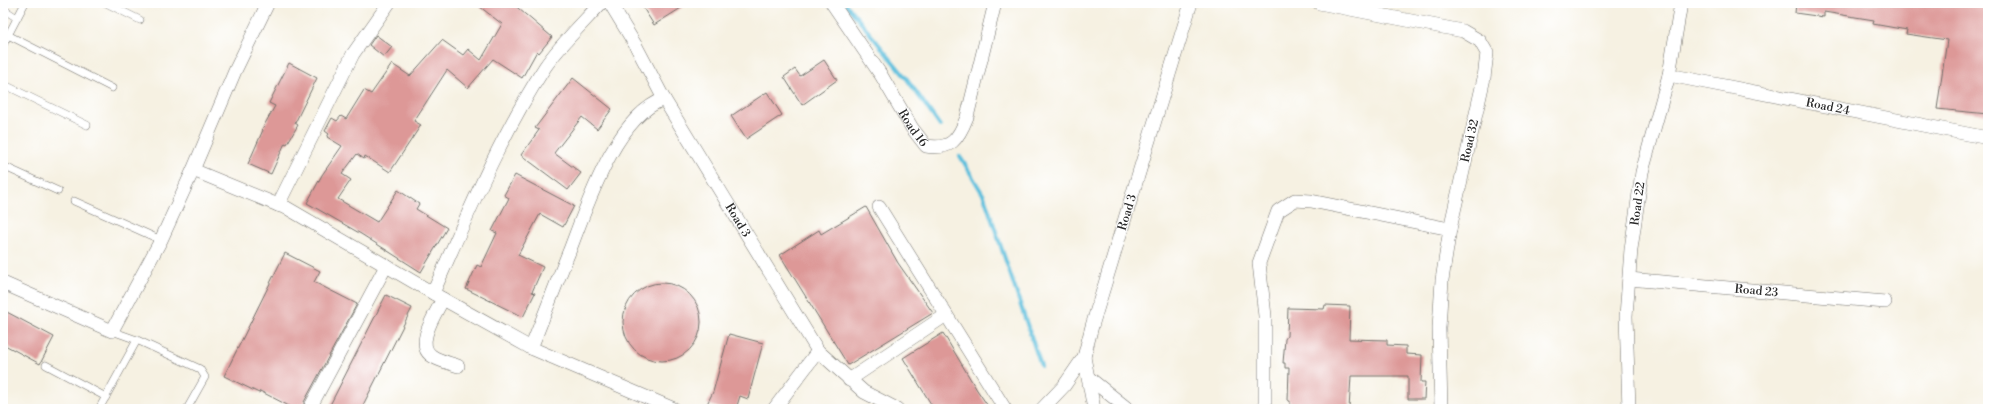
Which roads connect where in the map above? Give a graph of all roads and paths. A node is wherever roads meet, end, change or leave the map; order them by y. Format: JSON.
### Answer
{"nodes":[{"id":1,"x":25,"y":3,"type":"edge"},
{"id":2,"x":106,"y":3,"type":"edge"},
{"id":3,"x":268,"y":3,"type":"edge"},
{"id":4,"x":389,"y":3,"type":"edge"},
{"id":5,"x":601,"y":3,"type":"edge"},
{"id":6,"x":610,"y":3,"type":"edge"},
{"id":7,"x":832,"y":3,"type":"edge"},
{"id":8,"x":995,"y":3,"type":"edge"},
{"id":9,"x":1191,"y":3,"type":"edge"},
{"id":10,"x":1319,"y":3,"type":"edge"},
{"id":11,"x":1681,"y":3,"type":"edge"},
{"id":12,"x":3,"y":9,"type":"edge"},
{"id":13,"x":17,"y":18,"type":"junction"},
{"id":14,"x":140,"y":20,"type":"dead end"},
{"id":15,"x":8,"y":35,"type":"junction"},
{"id":16,"x":3,"y":45,"type":"edge"},
{"id":17,"x":1669,"y":75,"type":"junction"},
{"id":18,"x":3,"y":84,"type":"edge"},
{"id":19,"x":112,"y":88,"type":"dead end"},
{"id":20,"x":664,"y":98,"type":"junction"},
{"id":21,"x":87,"y":125,"type":"dead end"},
{"id":22,"x":1988,"y":138,"type":"edge"},
{"id":23,"x":3,"y":166,"type":"edge"},
{"id":24,"x":193,"y":170,"type":"junction"},
{"id":25,"x":58,"y":191,"type":"dead end"},
{"id":26,"x":74,"y":200,"type":"dead end"},
{"id":27,"x":278,"y":205,"type":"junction"},
{"id":28,"x":879,"y":207,"type":"dead end"},
{"id":29,"x":1450,"y":229,"type":"junction"},
{"id":30,"x":161,"y":240,"type":"junction"},
{"id":31,"x":386,"y":266,"type":"junction"},
{"id":32,"x":1629,"y":279,"type":"junction"},
{"id":33,"x":3,"y":283,"type":"edge"},
{"id":34,"x":438,"y":296,"type":"junction"},
{"id":35,"x":1885,"y":302,"type":"dead end"},
{"id":36,"x":946,"y":315,"type":"junction"},
{"id":37,"x":112,"y":331,"type":"junction"},
{"id":38,"x":137,"y":340,"type":"junction"},
{"id":39,"x":531,"y":348,"type":"junction"},
{"id":40,"x":818,"y":351,"type":"junction"},
{"id":41,"x":1084,"y":357,"type":"junction"},
{"id":42,"x":46,"y":365,"type":"dead end"},
{"id":43,"x":458,"y":366,"type":"dead end"},
{"id":44,"x":1089,"y":378,"type":"junction"},
{"id":45,"x":849,"y":380,"type":"junction"},
{"id":46,"x":106,"y":397,"type":"junction"},
{"id":47,"x":311,"y":406,"type":"dead end"},
{"id":48,"x":99,"y":409,"type":"edge"},
{"id":49,"x":187,"y":409,"type":"edge"},
{"id":50,"x":674,"y":409,"type":"edge"},
{"id":51,"x":774,"y":409,"type":"edge"},
{"id":52,"x":897,"y":409,"type":"edge"},
{"id":53,"x":1005,"y":409,"type":"edge"},
{"id":54,"x":1042,"y":409,"type":"edge"},
{"id":55,"x":1094,"y":409,"type":"edge"},
{"id":56,"x":1128,"y":409,"type":"edge"},
{"id":57,"x":1265,"y":409,"type":"edge"},
{"id":58,"x":1441,"y":409,"type":"edge"},
{"id":59,"x":1629,"y":409,"type":"edge"}],
"edges":[{"from":1,"to":13,"type":"lane"},
{"from":2,"to":14,"type":"lane"},
{"from":3,"to":24,"type":"street"},
{"from":4,"to":27,"type":"street"},
{"from":5,"to":34,"type":"street"},
{"from":6,"to":20,"type":"street","name":"Road 3"},
{"from":7,"to":8,"type":"street","name":"Road 16"},
{"from":9,"to":41,"type":"street","name":"Road 3"},
{"from":10,"to":29,"type":"street","name":"Road 32"},
{"from":11,"to":17,"type":"street","name":"Road 22"},
{"from":12,"to":13,"type":"lane"},
{"from":13,"to":15,"type":"lane"},
{"from":15,"to":16,"type":"lane"},
{"from":15,"to":19,"type":"lane"},
{"from":17,"to":22,"type":"street","name":"Road 24"},
{"from":17,"to":32,"type":"street","name":"Road 22"},
{"from":18,"to":21,"type":"lane"},
{"from":20,"to":39,"type":"street"},
{"from":20,"to":40,"type":"street","name":"Road 3"},
{"from":23,"to":25,"type":"lane"},
{"from":24,"to":27,"type":"street"},
{"from":24,"to":30,"type":"street"},
{"from":26,"to":30,"type":"lane"},
{"from":27,"to":31,"type":"street"},
{"from":28,"to":36,"type":"street"},
{"from":29,"to":57,"type":"street"},
{"from":29,"to":58,"type":"street","name":"Road 32"},
{"from":30,"to":37,"type":"street"},
{"from":31,"to":34,"type":"street"},
{"from":31,"to":47,"type":"street"},
{"from":32,"to":35,"type":"street","name":"Road 23"},
{"from":32,"to":59,"type":"street","name":"Road 22"},
{"from":33,"to":37,"type":"street"},
{"from":34,"to":39,"type":"street"},
{"from":34,"to":43,"type":"street"},
{"from":36,"to":45,"type":"street"},
{"from":36,"to":53,"type":"street"},
{"from":37,"to":38,"type":"lane"},
{"from":38,"to":46,"type":"lane"},
{"from":38,"to":49,"type":"lane"},
{"from":39,"to":50,"type":"street"},
{"from":40,"to":45,"type":"street","name":"Road 3"},
{"from":40,"to":51,"type":"street"},
{"from":41,"to":44,"type":"street"},
{"from":41,"to":54,"type":"street","name":"Road 3"},
{"from":42,"to":46,"type":"lane"},
{"from":44,"to":55,"type":"street"},
{"from":44,"to":56,"type":"street"},
{"from":45,"to":52,"type":"street","name":"Road 3"},
{"from":46,"to":48,"type":"lane"}]}
